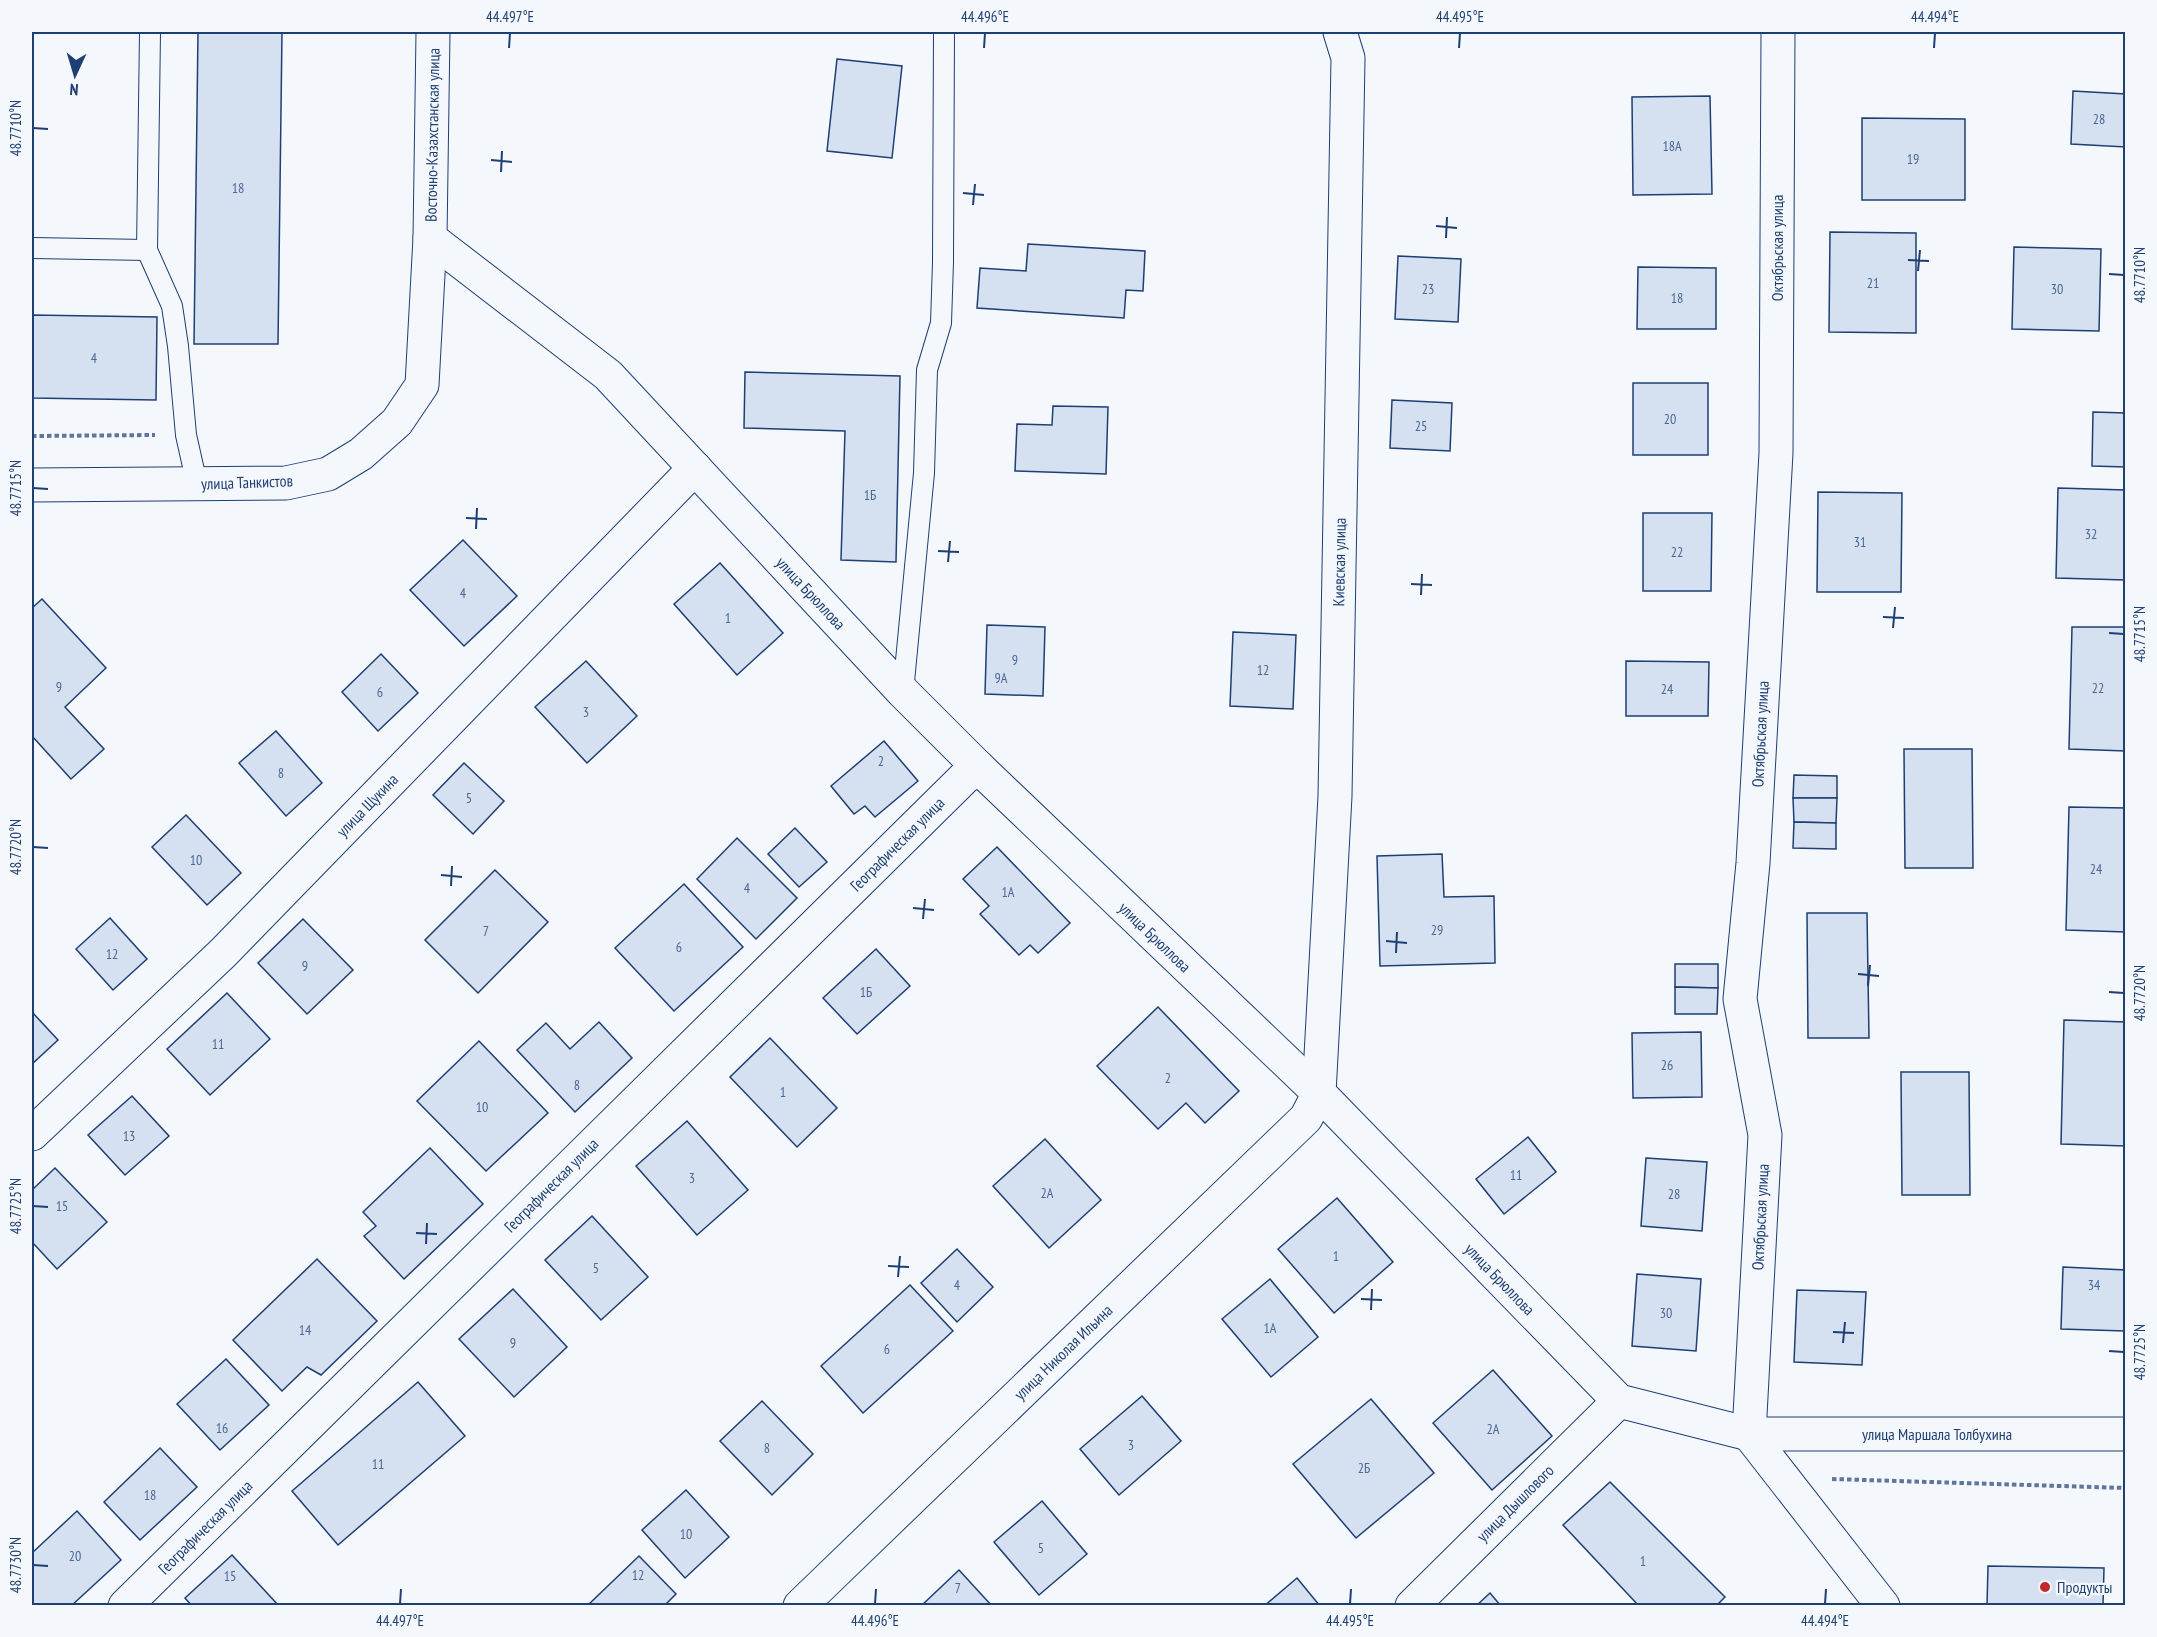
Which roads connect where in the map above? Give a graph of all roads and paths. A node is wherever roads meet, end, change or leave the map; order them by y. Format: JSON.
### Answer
{"nodes":[{"id":1,"x":150,"y":32,"type":"edge"},
{"id":2,"x":433,"y":32,"type":"edge"},
{"id":3,"x":944,"y":32,"type":"edge"},
{"id":4,"x":1340,"y":32,"type":"edge"},
{"id":5,"x":1778,"y":32,"type":"edge"},
{"id":6,"x":430,"y":238,"type":"junction"},
{"id":7,"x":32,"y":248,"type":"edge"},
{"id":8,"x":147,"y":250,"type":"junction"},
{"id":9,"x":186,"y":435,"type":"junction"},
{"id":10,"x":32,"y":436,"type":"edge"},
{"id":11,"x":695,"y":468,"type":"junction"},
{"id":12,"x":197,"y":484,"type":"junction"},
{"id":13,"x":32,"y":485,"type":"edge"},
{"id":14,"x":903,"y":692,"type":"junction"},
{"id":15,"x":978,"y":767,"type":"junction"},
{"id":16,"x":1319,"y":1093,"type":"junction"},
{"id":17,"x":32,"y":1134,"type":"edge"},
{"id":18,"x":1619,"y":1401,"type":"junction"},
{"id":19,"x":1749,"y":1434,"type":"junction"},
{"id":20,"x":2126,"y":1434,"type":"edge"},
{"id":21,"x":1783,"y":1477,"type":"junction"},
{"id":22,"x":2126,"y":1488,"type":"edge"},
{"id":23,"x":125,"y":1605,"type":"edge"},
{"id":24,"x":800,"y":1605,"type":"edge"},
{"id":25,"x":1412,"y":1605,"type":"edge"},
{"id":26,"x":1883,"y":1605,"type":"edge"}],
"edges":[{"from":1,"to":8,"type":"lane"},
{"from":2,"to":6,"type":"street","name":"Восточно-Казахстанская улица"},
{"from":3,"to":14,"type":"lane"},
{"from":4,"to":16,"type":"street","name":"Киевская улица"},
{"from":5,"to":19,"type":"street","name":"Октябрьская улица"},
{"from":6,"to":11,"type":"street","name":"улица Брюллова"},
{"from":6,"to":12,"type":"street","name":"улица Танкистов"},
{"from":7,"to":8,"type":"lane"},
{"from":8,"to":9,"type":"lane"},
{"from":9,"to":10,"type":"path"},
{"from":9,"to":12,"type":"lane"},
{"from":11,"to":14,"type":"street","name":"улица Брюллова"},
{"from":11,"to":17,"type":"street","name":"улица Щукина"},
{"from":12,"to":13,"type":"street","name":"улица Танкистов"},
{"from":14,"to":15,"type":"street","name":"улица Брюллова"},
{"from":15,"to":16,"type":"street","name":"улица Брюллова"},
{"from":15,"to":23,"type":"street","name":"Географическая улица"},
{"from":16,"to":18,"type":"street","name":"улица Брюллова"},
{"from":16,"to":24,"type":"street","name":"улица Николая Ильина"},
{"from":18,"to":19,"type":"street"},
{"from":18,"to":25,"type":"street","name":"улица Дышлового"},
{"from":19,"to":20,"type":"street","name":"улица Маршала Толбухина"},
{"from":19,"to":21,"type":"street"},
{"from":21,"to":22,"type":"path"},
{"from":21,"to":26,"type":"street"}]}
